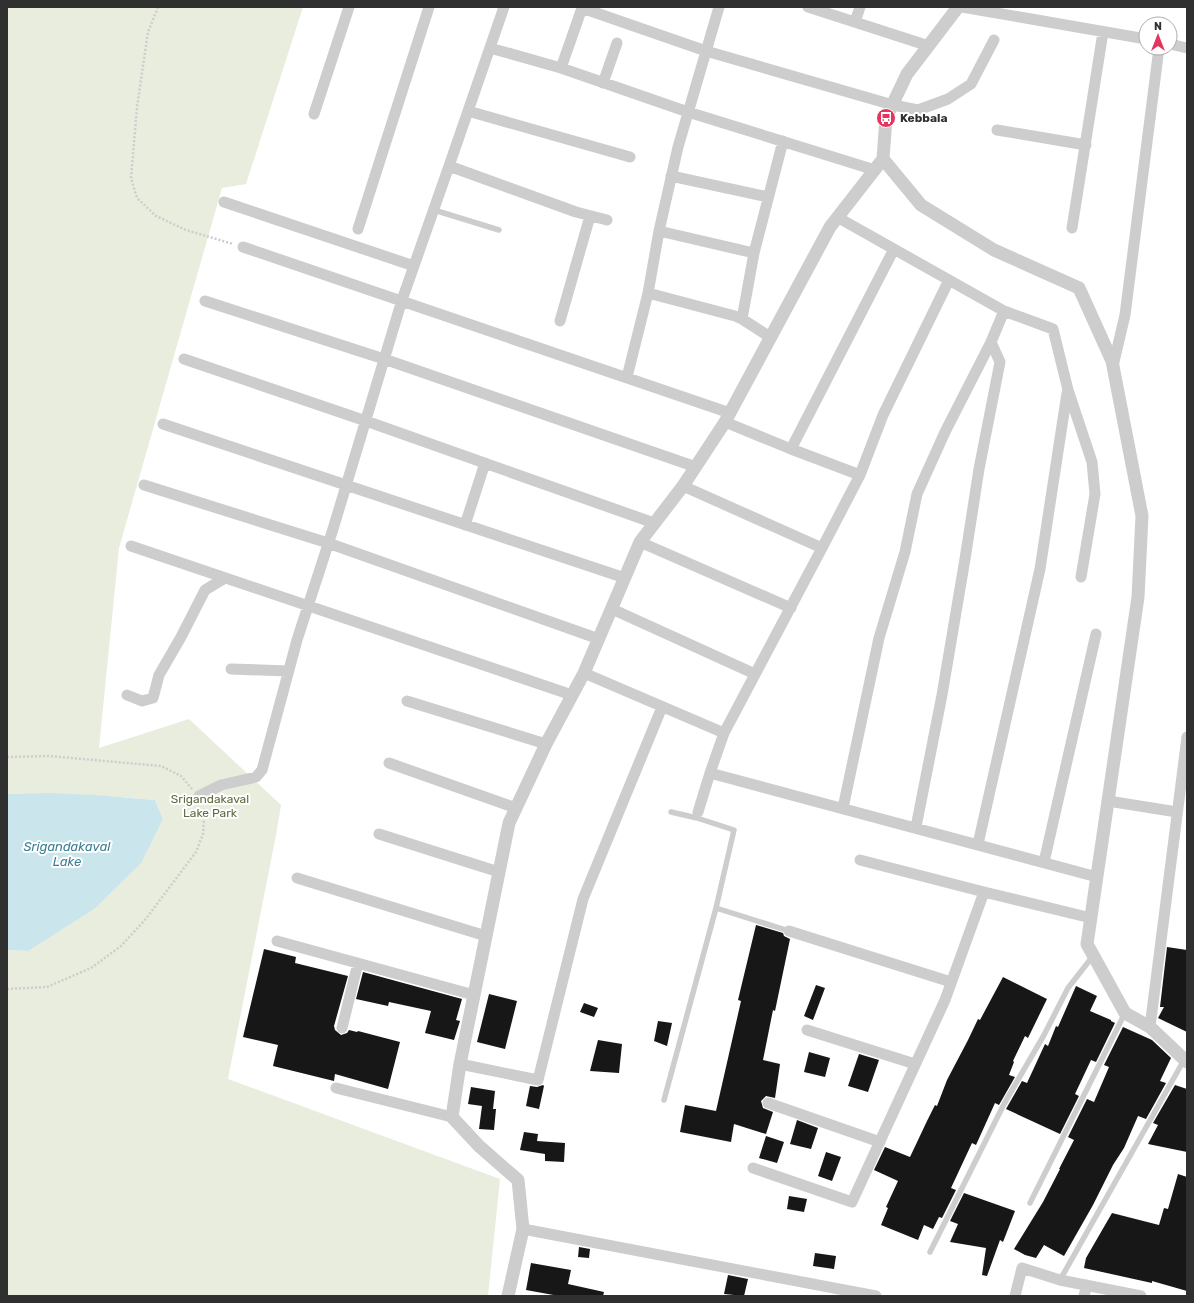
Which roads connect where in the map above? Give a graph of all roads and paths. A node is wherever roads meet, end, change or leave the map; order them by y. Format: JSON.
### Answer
{"nodes":[{"id":1,"x":158,"y":7,"type":"edge"},
{"id":2,"x":349,"y":7,"type":"edge"},
{"id":3,"x":429,"y":7,"type":"edge"},
{"id":4,"x":504,"y":7,"type":"edge"},
{"id":5,"x":582,"y":7,"type":"edge"},
{"id":6,"x":719,"y":7,"type":"edge"},
{"id":7,"x":808,"y":7,"type":"edge"},
{"id":8,"x":860,"y":7,"type":"edge"},
{"id":9,"x":958,"y":7,"type":"edge"},
{"id":10,"x":962,"y":7,"type":"edge"},
{"id":11,"x":856,"y":22,"type":"junction"},
{"id":12,"x":1103,"y":32,"type":"junction"},
{"id":13,"x":1138,"y":38,"type":"edge"},
{"id":14,"x":994,"y":40,"type":"dead end"},
{"id":15,"x":617,"y":43,"type":"dead end"},
{"id":16,"x":929,"y":46,"type":"junction"},
{"id":17,"x":490,"y":48,"type":"junction"},
{"id":18,"x":706,"y":51,"type":"junction"},
{"id":19,"x":1158,"y":56,"type":"edge"},
{"id":20,"x":561,"y":68,"type":"junction"},
{"id":21,"x":603,"y":83,"type":"junction"},
{"id":22,"x":893,"y":105,"type":"junction"},
{"id":23,"x":468,"y":111,"type":"junction"},
{"id":24,"x":688,"y":112,"type":"junction"},
{"id":25,"x":314,"y":114,"type":"dead end"},
{"id":26,"x":997,"y":130,"type":"dead end"},
{"id":27,"x":783,"y":141,"type":"junction"},
{"id":28,"x":1086,"y":144,"type":"junction"},
{"id":29,"x":630,"y":157,"type":"dead end"},
{"id":30,"x":883,"y":159,"type":"junction"},
{"id":31,"x":449,"y":166,"type":"junction"},
{"id":32,"x":875,"y":170,"type":"junction"},
{"id":33,"x":671,"y":176,"type":"junction"},
{"id":34,"x":768,"y":197,"type":"junction"},
{"id":35,"x":224,"y":202,"type":"dead end"},
{"id":36,"x":434,"y":210,"type":"junction"},
{"id":37,"x":590,"y":216,"type":"junction"},
{"id":38,"x":837,"y":218,"type":"junction"},
{"id":39,"x":607,"y":220,"type":"dead end"},
{"id":40,"x":1072,"y":228,"type":"dead end"},
{"id":41,"x":358,"y":229,"type":"dead end"},
{"id":42,"x":499,"y":230,"type":"dead end"},
{"id":43,"x":659,"y":231,"type":"junction"},
{"id":44,"x":243,"y":246,"type":"joint"},
{"id":45,"x":894,"y":249,"type":"junction"},
{"id":46,"x":754,"y":253,"type":"junction"},
{"id":47,"x":414,"y":266,"type":"junction"},
{"id":48,"x":948,"y":280,"type":"junction"},
{"id":49,"x":648,"y":293,"type":"junction"},
{"id":50,"x":402,"y":300,"type":"junction"},
{"id":51,"x":205,"y":301,"type":"dead end"},
{"id":52,"x":1004,"y":311,"type":"junction"},
{"id":53,"x":742,"y":319,"type":"junction"},
{"id":54,"x":560,"y":322,"type":"dead end"},
{"id":55,"x":770,"y":337,"type":"junction"},
{"id":56,"x":991,"y":342,"type":"junction"},
{"id":57,"x":184,"y":359,"type":"dead end"},
{"id":58,"x":384,"y":359,"type":"junction"},
{"id":59,"x":1113,"y":366,"type":"junction"},
{"id":60,"x":627,"y":377,"type":"junction"},
{"id":61,"x":1068,"y":390,"type":"junction"},
{"id":62,"x":728,"y":418,"type":"junction"},
{"id":63,"x":366,"y":421,"type":"junction"},
{"id":64,"x":163,"y":424,"type":"dead end"},
{"id":65,"x":791,"y":449,"type":"junction"},
{"id":66,"x":484,"y":463,"type":"junction"},
{"id":67,"x":696,"y":467,"type":"junction"},
{"id":68,"x":860,"y":475,"type":"junction"},
{"id":69,"x":144,"y":485,"type":"dead end"},
{"id":70,"x":346,"y":485,"type":"junction"},
{"id":71,"x":683,"y":486,"type":"junction"},
{"id":72,"x":654,"y":523,"type":"junction"},
{"id":73,"x":465,"y":525,"type":"junction"},
{"id":74,"x":640,"y":542,"type":"junction"},
{"id":75,"x":328,"y":543,"type":"junction"},
{"id":76,"x":131,"y":546,"type":"dead end"},
{"id":77,"x":822,"y":548,"type":"junction"},
{"id":78,"x":1081,"y":577,"type":"dead end"},
{"id":79,"x":225,"y":578,"type":"junction"},
{"id":80,"x":625,"y":578,"type":"junction"},
{"id":81,"x":308,"y":606,"type":"junction"},
{"id":82,"x":791,"y":608,"type":"junction"},
{"id":83,"x":612,"y":609,"type":"junction"},
{"id":84,"x":1096,"y":634,"type":"dead end"},
{"id":85,"x":599,"y":639,"type":"junction"},
{"id":86,"x":231,"y":669,"type":"dead end"},
{"id":87,"x":288,"y":671,"type":"junction"},
{"id":88,"x":584,"y":673,"type":"junction"},
{"id":89,"x":755,"y":674,"type":"junction"},
{"id":90,"x":127,"y":695,"type":"dead end"},
{"id":91,"x":572,"y":696,"type":"junction"},
{"id":92,"x":407,"y":702,"type":"dead end"},
{"id":93,"x":662,"y":707,"type":"junction"},
{"id":94,"x":724,"y":733,"type":"junction"},
{"id":95,"x":1187,"y":737,"type":"edge"},
{"id":96,"x":546,"y":744,"type":"junction"},
{"id":97,"x":7,"y":757,"type":"edge"},
{"id":98,"x":390,"y":763,"type":"dead end"},
{"id":99,"x":710,"y":773,"type":"junction"},
{"id":100,"x":199,"y":796,"type":"junction"},
{"id":101,"x":1108,"y":801,"type":"junction"},
{"id":102,"x":516,"y":808,"type":"junction"},
{"id":103,"x":843,"y":808,"type":"junction"},
{"id":104,"x":671,"y":812,"type":"dead end"},
{"id":105,"x":1178,"y":812,"type":"junction"},
{"id":106,"x":697,"y":815,"type":"junction"},
{"id":107,"x":916,"y":827,"type":"junction"},
{"id":108,"x":379,"y":834,"type":"dead end"},
{"id":109,"x":978,"y":844,"type":"junction"},
{"id":110,"x":860,"y":860,"type":"dead end"},
{"id":111,"x":1044,"y":862,"type":"junction"},
{"id":112,"x":499,"y":872,"type":"junction"},
{"id":113,"x":1097,"y":877,"type":"junction"},
{"id":114,"x":297,"y":878,"type":"dead end"},
{"id":115,"x":984,"y":892,"type":"junction"},
{"id":116,"x":716,"y":908,"type":"junction"},
{"id":117,"x":1091,"y":918,"type":"junction"},
{"id":118,"x":789,"y":931,"type":"joint"},
{"id":119,"x":486,"y":936,"type":"junction"},
{"id":120,"x":277,"y":941,"type":"dead end"},
{"id":121,"x":1093,"y":956,"type":"junction"},
{"id":122,"x":358,"y":963,"type":"junction"},
{"id":123,"x":951,"y":982,"type":"junction"},
{"id":124,"x":7,"y":989,"type":"edge"},
{"id":125,"x":474,"y":995,"type":"junction"},
{"id":126,"x":1125,"y":1013,"type":"junction"},
{"id":127,"x":1150,"y":1027,"type":"junction"},
{"id":128,"x":342,"y":1028,"type":"dead end"},
{"id":129,"x":807,"y":1030,"type":"dead end"},
{"id":130,"x":1186,"y":1061,"type":"edge"},
{"id":131,"x":460,"y":1064,"type":"junction"},
{"id":132,"x":915,"y":1064,"type":"junction"},
{"id":133,"x":336,"y":1088,"type":"dead end"},
{"id":134,"x":664,"y":1100,"type":"dead end"},
{"id":135,"x":768,"y":1103,"type":"dead end"},
{"id":136,"x":452,"y":1117,"type":"junction"},
{"id":137,"x":880,"y":1142,"type":"junction"},
{"id":138,"x":753,"y":1168,"type":"dead end"},
{"id":139,"x":1030,"y":1204,"type":"dead end"},
{"id":140,"x":523,"y":1229,"type":"junction"},
{"id":141,"x":930,"y":1252,"type":"dead end"},
{"id":142,"x":1060,"y":1280,"type":"junction"},
{"id":143,"x":1086,"y":1291,"type":"edge"},
{"id":144,"x":508,"y":1296,"type":"edge"},
{"id":145,"x":876,"y":1296,"type":"edge"},
{"id":146,"x":1015,"y":1296,"type":"edge"},
{"id":147,"x":1141,"y":1296,"type":"edge"}],
"edges":[{"from":1,"to":44,"type":"path"},
{"from":2,"to":25,"type":"street"},
{"from":3,"to":41,"type":"street"},
{"from":4,"to":17,"type":"street"},
{"from":5,"to":18,"type":"street"},
{"from":5,"to":20,"type":"street"},
{"from":6,"to":18,"type":"street"},
{"from":7,"to":11,"type":"street"},
{"from":8,"to":11,"type":"street"},
{"from":9,"to":16,"type":"street"},
{"from":10,"to":12,"type":"street"},
{"from":11,"to":16,"type":"street"},
{"from":12,"to":13,"type":"street"},
{"from":12,"to":28,"type":"street"},
{"from":14,"to":22,"type":"street"},
{"from":15,"to":21,"type":"street"},
{"from":16,"to":22,"type":"street"},
{"from":17,"to":20,"type":"street"},
{"from":17,"to":23,"type":"street"},
{"from":18,"to":22,"type":"street"},
{"from":18,"to":24,"type":"street"},
{"from":19,"to":59,"type":"street"},
{"from":20,"to":21,"type":"street"},
{"from":21,"to":24,"type":"street"},
{"from":22,"to":30,"type":"street"},
{"from":23,"to":29,"type":"street"},
{"from":23,"to":31,"type":"street"},
{"from":24,"to":27,"type":"street"},
{"from":24,"to":33,"type":"street"},
{"from":26,"to":28,"type":"street"},
{"from":27,"to":32,"type":"street"},
{"from":27,"to":34,"type":"street"},
{"from":28,"to":40,"type":"street"},
{"from":30,"to":32,"type":"street"},
{"from":30,"to":59,"type":"street"},
{"from":31,"to":36,"type":"street"},
{"from":31,"to":37,"type":"street"},
{"from":32,"to":38,"type":"street"},
{"from":33,"to":34,"type":"street"},
{"from":33,"to":43,"type":"street"},
{"from":34,"to":46,"type":"street"},
{"from":35,"to":47,"type":"street"},
{"from":36,"to":42,"type":"lane"},
{"from":36,"to":47,"type":"street"},
{"from":37,"to":39,"type":"street"},
{"from":37,"to":54,"type":"street"},
{"from":38,"to":45,"type":"street"},
{"from":38,"to":55,"type":"street"},
{"from":43,"to":46,"type":"street"},
{"from":43,"to":49,"type":"street"},
{"from":44,"to":50,"type":"street"},
{"from":45,"to":48,"type":"street"},
{"from":45,"to":65,"type":"street"},
{"from":46,"to":53,"type":"street"},
{"from":47,"to":50,"type":"street"},
{"from":48,"to":52,"type":"street"},
{"from":48,"to":68,"type":"street"},
{"from":49,"to":53,"type":"street"},
{"from":49,"to":60,"type":"street"},
{"from":50,"to":58,"type":"street"},
{"from":50,"to":60,"type":"street"},
{"from":51,"to":58,"type":"street"},
{"from":52,"to":56,"type":"street"},
{"from":52,"to":61,"type":"street"},
{"from":53,"to":55,"type":"street"},
{"from":55,"to":62,"type":"street"},
{"from":56,"to":103,"type":"street"},
{"from":56,"to":107,"type":"street"},
{"from":57,"to":63,"type":"street"},
{"from":58,"to":63,"type":"street"},
{"from":58,"to":67,"type":"street"},
{"from":59,"to":101,"type":"street"},
{"from":60,"to":62,"type":"street"},
{"from":61,"to":78,"type":"street"},
{"from":61,"to":109,"type":"street"},
{"from":62,"to":65,"type":"street"},
{"from":62,"to":67,"type":"street"},
{"from":63,"to":66,"type":"street"},
{"from":63,"to":70,"type":"street"},
{"from":64,"to":70,"type":"street"},
{"from":65,"to":68,"type":"street"},
{"from":66,"to":72,"type":"street"},
{"from":66,"to":73,"type":"street"},
{"from":67,"to":71,"type":"street"},
{"from":68,"to":77,"type":"street"},
{"from":69,"to":75,"type":"street"},
{"from":70,"to":73,"type":"street"},
{"from":70,"to":75,"type":"street"},
{"from":71,"to":72,"type":"street"},
{"from":71,"to":77,"type":"street"},
{"from":72,"to":74,"type":"street"},
{"from":73,"to":80,"type":"street"},
{"from":74,"to":80,"type":"street"},
{"from":74,"to":82,"type":"street"},
{"from":75,"to":81,"type":"street"},
{"from":75,"to":85,"type":"street"},
{"from":76,"to":79,"type":"street"},
{"from":77,"to":82,"type":"street"},
{"from":79,"to":81,"type":"street"},
{"from":79,"to":90,"type":"street"},
{"from":80,"to":83,"type":"street"},
{"from":81,"to":87,"type":"street"},
{"from":81,"to":91,"type":"street"},
{"from":82,"to":89,"type":"street"},
{"from":83,"to":85,"type":"street"},
{"from":83,"to":89,"type":"street"},
{"from":84,"to":111,"type":"street"},
{"from":85,"to":88,"type":"street"},
{"from":86,"to":87,"type":"street"},
{"from":87,"to":100,"type":"street"},
{"from":88,"to":91,"type":"street"},
{"from":88,"to":93,"type":"street"},
{"from":89,"to":94,"type":"street"},
{"from":91,"to":96,"type":"street"},
{"from":92,"to":96,"type":"street"},
{"from":93,"to":94,"type":"street"},
{"from":93,"to":131,"type":"street"},
{"from":94,"to":99,"type":"street"},
{"from":95,"to":105,"type":"street"},
{"from":96,"to":102,"type":"street"},
{"from":97,"to":100,"type":"path"},
{"from":98,"to":102,"type":"street"},
{"from":99,"to":103,"type":"street"},
{"from":99,"to":106,"type":"street"},
{"from":100,"to":124,"type":"path"},
{"from":101,"to":105,"type":"street"},
{"from":101,"to":113,"type":"street"},
{"from":102,"to":112,"type":"street"},
{"from":103,"to":107,"type":"street"},
{"from":104,"to":106,"type":"lane"},
{"from":105,"to":127,"type":"street"},
{"from":106,"to":116,"type":"lane"},
{"from":107,"to":109,"type":"street"},
{"from":108,"to":112,"type":"street"},
{"from":109,"to":111,"type":"street"},
{"from":110,"to":115,"type":"street"},
{"from":111,"to":113,"type":"street"},
{"from":112,"to":119,"type":"street"},
{"from":113,"to":117,"type":"street"},
{"from":114,"to":119,"type":"street"},
{"from":115,"to":117,"type":"street"},
{"from":115,"to":123,"type":"street"},
{"from":116,"to":118,"type":"lane"},
{"from":116,"to":134,"type":"lane"},
{"from":117,"to":121,"type":"street"},
{"from":118,"to":123,"type":"street"},
{"from":119,"to":125,"type":"street"},
{"from":120,"to":122,"type":"street"},
{"from":121,"to":126,"type":"street"},
{"from":121,"to":141,"type":"lane"},
{"from":122,"to":125,"type":"street"},
{"from":122,"to":128,"type":"street"},
{"from":123,"to":132,"type":"street"},
{"from":125,"to":131,"type":"street"},
{"from":126,"to":127,"type":"street"},
{"from":126,"to":139,"type":"lane"},
{"from":127,"to":130,"type":"street"},
{"from":129,"to":132,"type":"street"},
{"from":130,"to":142,"type":"lane"},
{"from":131,"to":136,"type":"street"},
{"from":132,"to":137,"type":"street"},
{"from":133,"to":136,"type":"street"},
{"from":135,"to":137,"type":"street"},
{"from":136,"to":140,"type":"street"},
{"from":137,"to":138,"type":"street"},
{"from":140,"to":144,"type":"street"},
{"from":140,"to":145,"type":"street"},
{"from":142,"to":143,"type":"street"},
{"from":142,"to":146,"type":"street"},
{"from":143,"to":147,"type":"street"}]}
